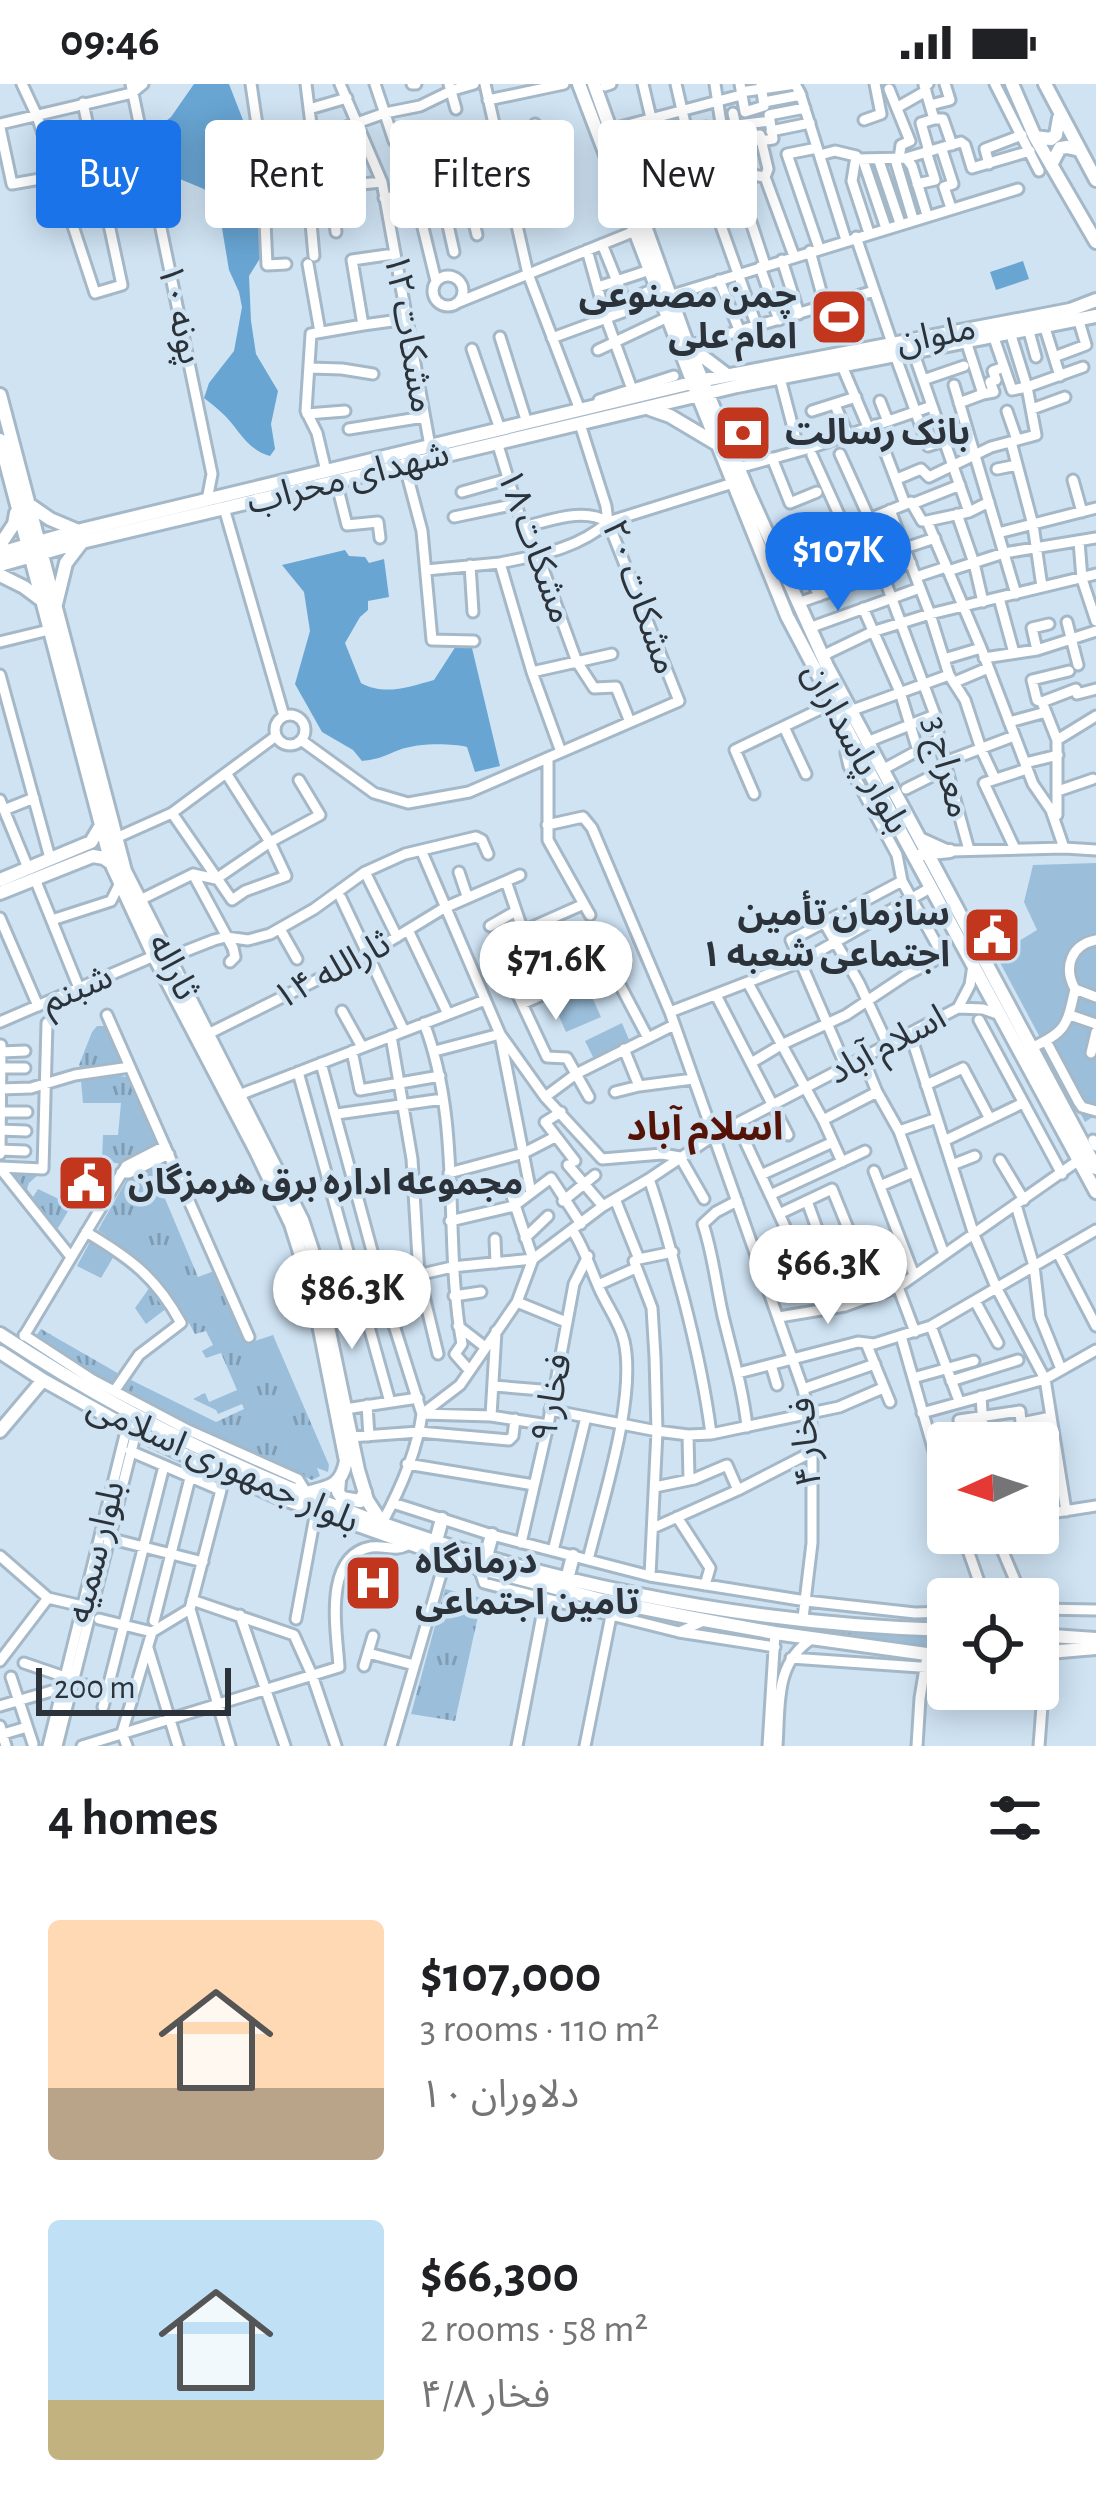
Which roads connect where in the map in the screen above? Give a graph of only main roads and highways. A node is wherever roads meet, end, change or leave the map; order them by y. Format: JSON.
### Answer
{"nodes":[{"id":1,"x":579,"y":84,"type":"edge"},
{"id":2,"x":1012,"y":84,"type":"edge"},
{"id":3,"x":1045,"y":84,"type":"edge"},
{"id":4,"x":603,"y":85,"type":"edge"},
{"id":5,"x":1059,"y":112,"type":"junction"},
{"id":6,"x":1026,"y":132,"type":"junction"},
{"id":7,"x":1080,"y":150,"type":"junction"},
{"id":8,"x":1045,"y":168,"type":"junction"},
{"id":9,"x":1096,"y":180,"type":"edge"},
{"id":10,"x":1096,"y":242,"type":"edge"},
{"id":11,"x":662,"y":294,"type":"junction"},
{"id":12,"x":1096,"y":300,"type":"edge"},
{"id":13,"x":1096,"y":316,"type":"edge"},
{"id":14,"x":683,"y":346,"type":"junction"},
{"id":15,"x":894,"y":349,"type":"junction"},
{"id":16,"x":732,"y":381,"type":"junction"},
{"id":17,"x":701,"y":388,"type":"junction"},
{"id":18,"x":655,"y":392,"type":"junction"},
{"id":19,"x":0,"y":395,"type":"edge"},
{"id":20,"x":649,"y":409,"type":"junction"},
{"id":21,"x":580,"y":417,"type":"junction"},
{"id":22,"x":724,"y":430,"type":"junction"},
{"id":23,"x":498,"y":436,"type":"junction"},
{"id":24,"x":0,"y":440,"type":"edge"},
{"id":25,"x":718,"y":446,"type":"junction"},
{"id":26,"x":331,"y":476,"type":"junction"},
{"id":27,"x":22,"y":504,"type":"junction"},
{"id":28,"x":79,"y":536,"type":"junction"},
{"id":29,"x":0,"y":549,"type":"edge"},
{"id":30,"x":34,"y":550,"type":"junction"},
{"id":31,"x":0,"y":565,"type":"edge"},
{"id":32,"x":0,"y":574,"type":"edge"},
{"id":33,"x":41,"y":600,"type":"junction"},
{"id":34,"x":55,"y":611,"type":"junction"},
{"id":35,"x":54,"y":628,"type":"junction"},
{"id":36,"x":101,"y":826,"type":"junction"},
{"id":37,"x":92,"y":849,"type":"junction"},
{"id":38,"x":950,"y":851,"type":"road end"},
{"id":39,"x":920,"y":855,"type":"junction"},
{"id":40,"x":111,"y":863,"type":"junction"},
{"id":41,"x":31,"y":873,"type":"junction"},
{"id":42,"x":0,"y":880,"type":"edge"},
{"id":43,"x":0,"y":893,"type":"edge"},
{"id":44,"x":161,"y":957,"type":"junction"},
{"id":45,"x":1090,"y":1146,"type":"edge"},
{"id":46,"x":261,"y":1148,"type":"junction"},
{"id":47,"x":1096,"y":1168,"type":"edge"},
{"id":48,"x":1096,"y":1192,"type":"edge"},
{"id":49,"x":0,"y":1334,"type":"edge"},
{"id":50,"x":0,"y":1352,"type":"edge"},
{"id":51,"x":38,"y":1377,"type":"junction"},
{"id":52,"x":27,"y":1393,"type":"junction"},
{"id":53,"x":0,"y":1418,"type":"edge"},
{"id":54,"x":0,"y":1430,"type":"edge"},
{"id":55,"x":339,"y":1480,"type":"junction"},
{"id":56,"x":365,"y":1492,"type":"junction"},
{"id":57,"x":306,"y":1493,"type":"junction"},
{"id":58,"x":442,"y":1519,"type":"road end"},
{"id":59,"x":382,"y":1523,"type":"junction"},
{"id":60,"x":492,"y":1535,"type":"road end"},
{"id":61,"x":436,"y":1540,"type":"junction"},
{"id":62,"x":572,"y":1556,"type":"road end"},
{"id":63,"x":482,"y":1562,"type":"junction"},
{"id":64,"x":567,"y":1579,"type":"junction"},
{"id":65,"x":855,"y":1606,"type":"road end"},
{"id":66,"x":853,"y":1623,"type":"junction"},
{"id":67,"x":927,"y":1628,"type":"edge"},
{"id":68,"x":1059,"y":1640,"type":"edge"},
{"id":69,"x":1073,"y":1643,"type":"junction"},
{"id":70,"x":1096,"y":1643,"type":"edge"},
{"id":71,"x":1059,"y":1648,"type":"edge"},
{"id":72,"x":927,"y":1659,"type":"edge"}],
"edges":[{"from":1,"to":11,"type":"main road","name":"بلوار پاسداران"},
{"from":2,"to":6,"type":"main road"},
{"from":3,"to":5,"type":"main road"},
{"from":4,"to":11,"type":"main road","name":"بلوار پاسداران"},
{"from":5,"to":6,"type":"main road"},
{"from":5,"to":7,"type":"main road"},
{"from":6,"to":8,"type":"main road"},
{"from":7,"to":8,"type":"main road"},
{"from":7,"to":9,"type":"main road"},
{"from":8,"to":10,"type":"main road"},
{"from":11,"to":14,"type":"main road","name":"بلوار پاسداران"},
{"from":11,"to":14,"type":"main road","name":"بلوار پاسداران"},
{"from":12,"to":15,"type":"main road","name":"ملوان"},
{"from":13,"to":15,"type":"main road","name":"ملوان"},
{"from":14,"to":16,"type":"main road"},
{"from":14,"to":17,"type":"main road","name":"بلوار پاسداران"},
{"from":14,"to":18,"type":"main road"},
{"from":15,"to":16,"type":"main road","name":"ملوان"},
{"from":15,"to":16,"type":"main road","name":"ملوان"},
{"from":16,"to":17,"type":"main road","name":"ملوان"},
{"from":16,"to":22,"type":"main road"},
{"from":17,"to":18,"type":"main road","name":"شهدای محراب"},
{"from":17,"to":20,"type":"main road","name":"شهدای محراب"},
{"from":17,"to":22,"type":"main road","name":"بلوار پاسداران"},
{"from":17,"to":25,"type":"main road","name":"بلوار پاسداران"},
{"from":18,"to":21,"type":"main road","name":"شهدای محراب"},
{"from":19,"to":27,"type":"main road","name":"ثاراله"},
{"from":20,"to":21,"type":"main road","name":"شهدای محراب"},
{"from":20,"to":25,"type":"main road"},
{"from":21,"to":23,"type":"main road","name":"شهدای محراب"},
{"from":21,"to":23,"type":"main road","name":"شهدای محراب"},
{"from":22,"to":39,"type":"main road","name":"بلوار پاسداران"},
{"from":23,"to":26,"type":"main road","name":"شهدای محراب"},
{"from":23,"to":26,"type":"main road","name":"شهدای محراب"},
{"from":24,"to":27,"type":"main road","name":"ثاراله"},
{"from":25,"to":39,"type":"main road","name":"بلوار پاسداران"},
{"from":26,"to":28,"type":"main road","name":"شهدای محراب"},
{"from":26,"to":28,"type":"main road","name":"شهدای محراب"},
{"from":27,"to":28,"type":"main road"},
{"from":27,"to":29,"type":"main road"},
{"from":27,"to":30,"type":"main road","name":"ثاراله"},
{"from":28,"to":30,"type":"main road","name":"شهدای محراب"},
{"from":28,"to":34,"type":"main road"},
{"from":29,"to":30,"type":"main road","name":"شهدای محراب"},
{"from":30,"to":31,"type":"main road","name":"شهدای محراب"},
{"from":30,"to":33,"type":"main road","name":"ثاراله"},
{"from":30,"to":34,"type":"main road","name":"ثاراله"},
{"from":32,"to":33,"type":"main road"},
{"from":33,"to":35,"type":"main road","name":"ثاراله"},
{"from":34,"to":35,"type":"main road","name":"ثاراله"},
{"from":35,"to":36,"type":"main road","name":"ثاراله"},
{"from":35,"to":44,"type":"main road","name":"ثاراله"},
{"from":36,"to":37,"type":"main road"},
{"from":36,"to":40,"type":"main road","name":"ثاراله"},
{"from":37,"to":40,"type":"main road"},
{"from":37,"to":41,"type":"main road"},
{"from":37,"to":41,"type":"main road"},
{"from":38,"to":39,"type":"main road"},
{"from":39,"to":45,"type":"main road","name":"بلوار پاسداران"},
{"from":39,"to":45,"type":"main road","name":"بلوار پاسداران"},
{"from":40,"to":44,"type":"main road","name":"ثاراله"},
{"from":41,"to":42,"type":"main road"},
{"from":41,"to":43,"type":"main road"},
{"from":44,"to":46,"type":"main road","name":"ثاراله"},
{"from":44,"to":46,"type":"main road","name":"ثاراله"},
{"from":45,"to":47,"type":"main road","name":"بلوار پاسداران"},
{"from":45,"to":48,"type":"main road","name":"بلوار پاسداران"},
{"from":46,"to":55,"type":"main road","name":"ثاراله"},
{"from":46,"to":56,"type":"main road","name":"ثاراله"},
{"from":49,"to":57,"type":"main road","name":"بلوار جمهوری اسلامی"},
{"from":50,"to":51,"type":"main road","name":"بلوار جمهوری اسلامی"},
{"from":51,"to":52,"type":"main road"},
{"from":51,"to":63,"type":"main road","name":"بلوار جمهوری اسلامی"},
{"from":52,"to":53,"type":"main road"},
{"from":52,"to":54,"type":"main road"},
{"from":55,"to":56,"type":"main road"},
{"from":55,"to":57,"type":"main road"},
{"from":56,"to":59,"type":"main road","name":"ثاراله"},
{"from":57,"to":59,"type":"main road","name":"بلوار جمهوری اسلامی"},
{"from":58,"to":61,"type":"main road"},
{"from":59,"to":61,"type":"main road","name":"بلوار جمهوری اسلامی"},
{"from":60,"to":63,"type":"main road"},
{"from":61,"to":63,"type":"main road","name":"بلوار جمهوری اسلامی"},
{"from":62,"to":64,"type":"main road"},
{"from":63,"to":64,"type":"main road","name":"بلوار جمهوری اسلامی"},
{"from":63,"to":72,"type":"main road","name":"بلوار جمهوری اسلامی"},
{"from":64,"to":66,"type":"main road","name":"بلوار جمهوری اسلامی"},
{"from":65,"to":66,"type":"main road"},
{"from":66,"to":67,"type":"main road","name":"بلوار جمهوری اسلامی"},
{"from":68,"to":69,"type":"main road"},
{"from":69,"to":70,"type":"main road"},
{"from":69,"to":71,"type":"main road"}]}
